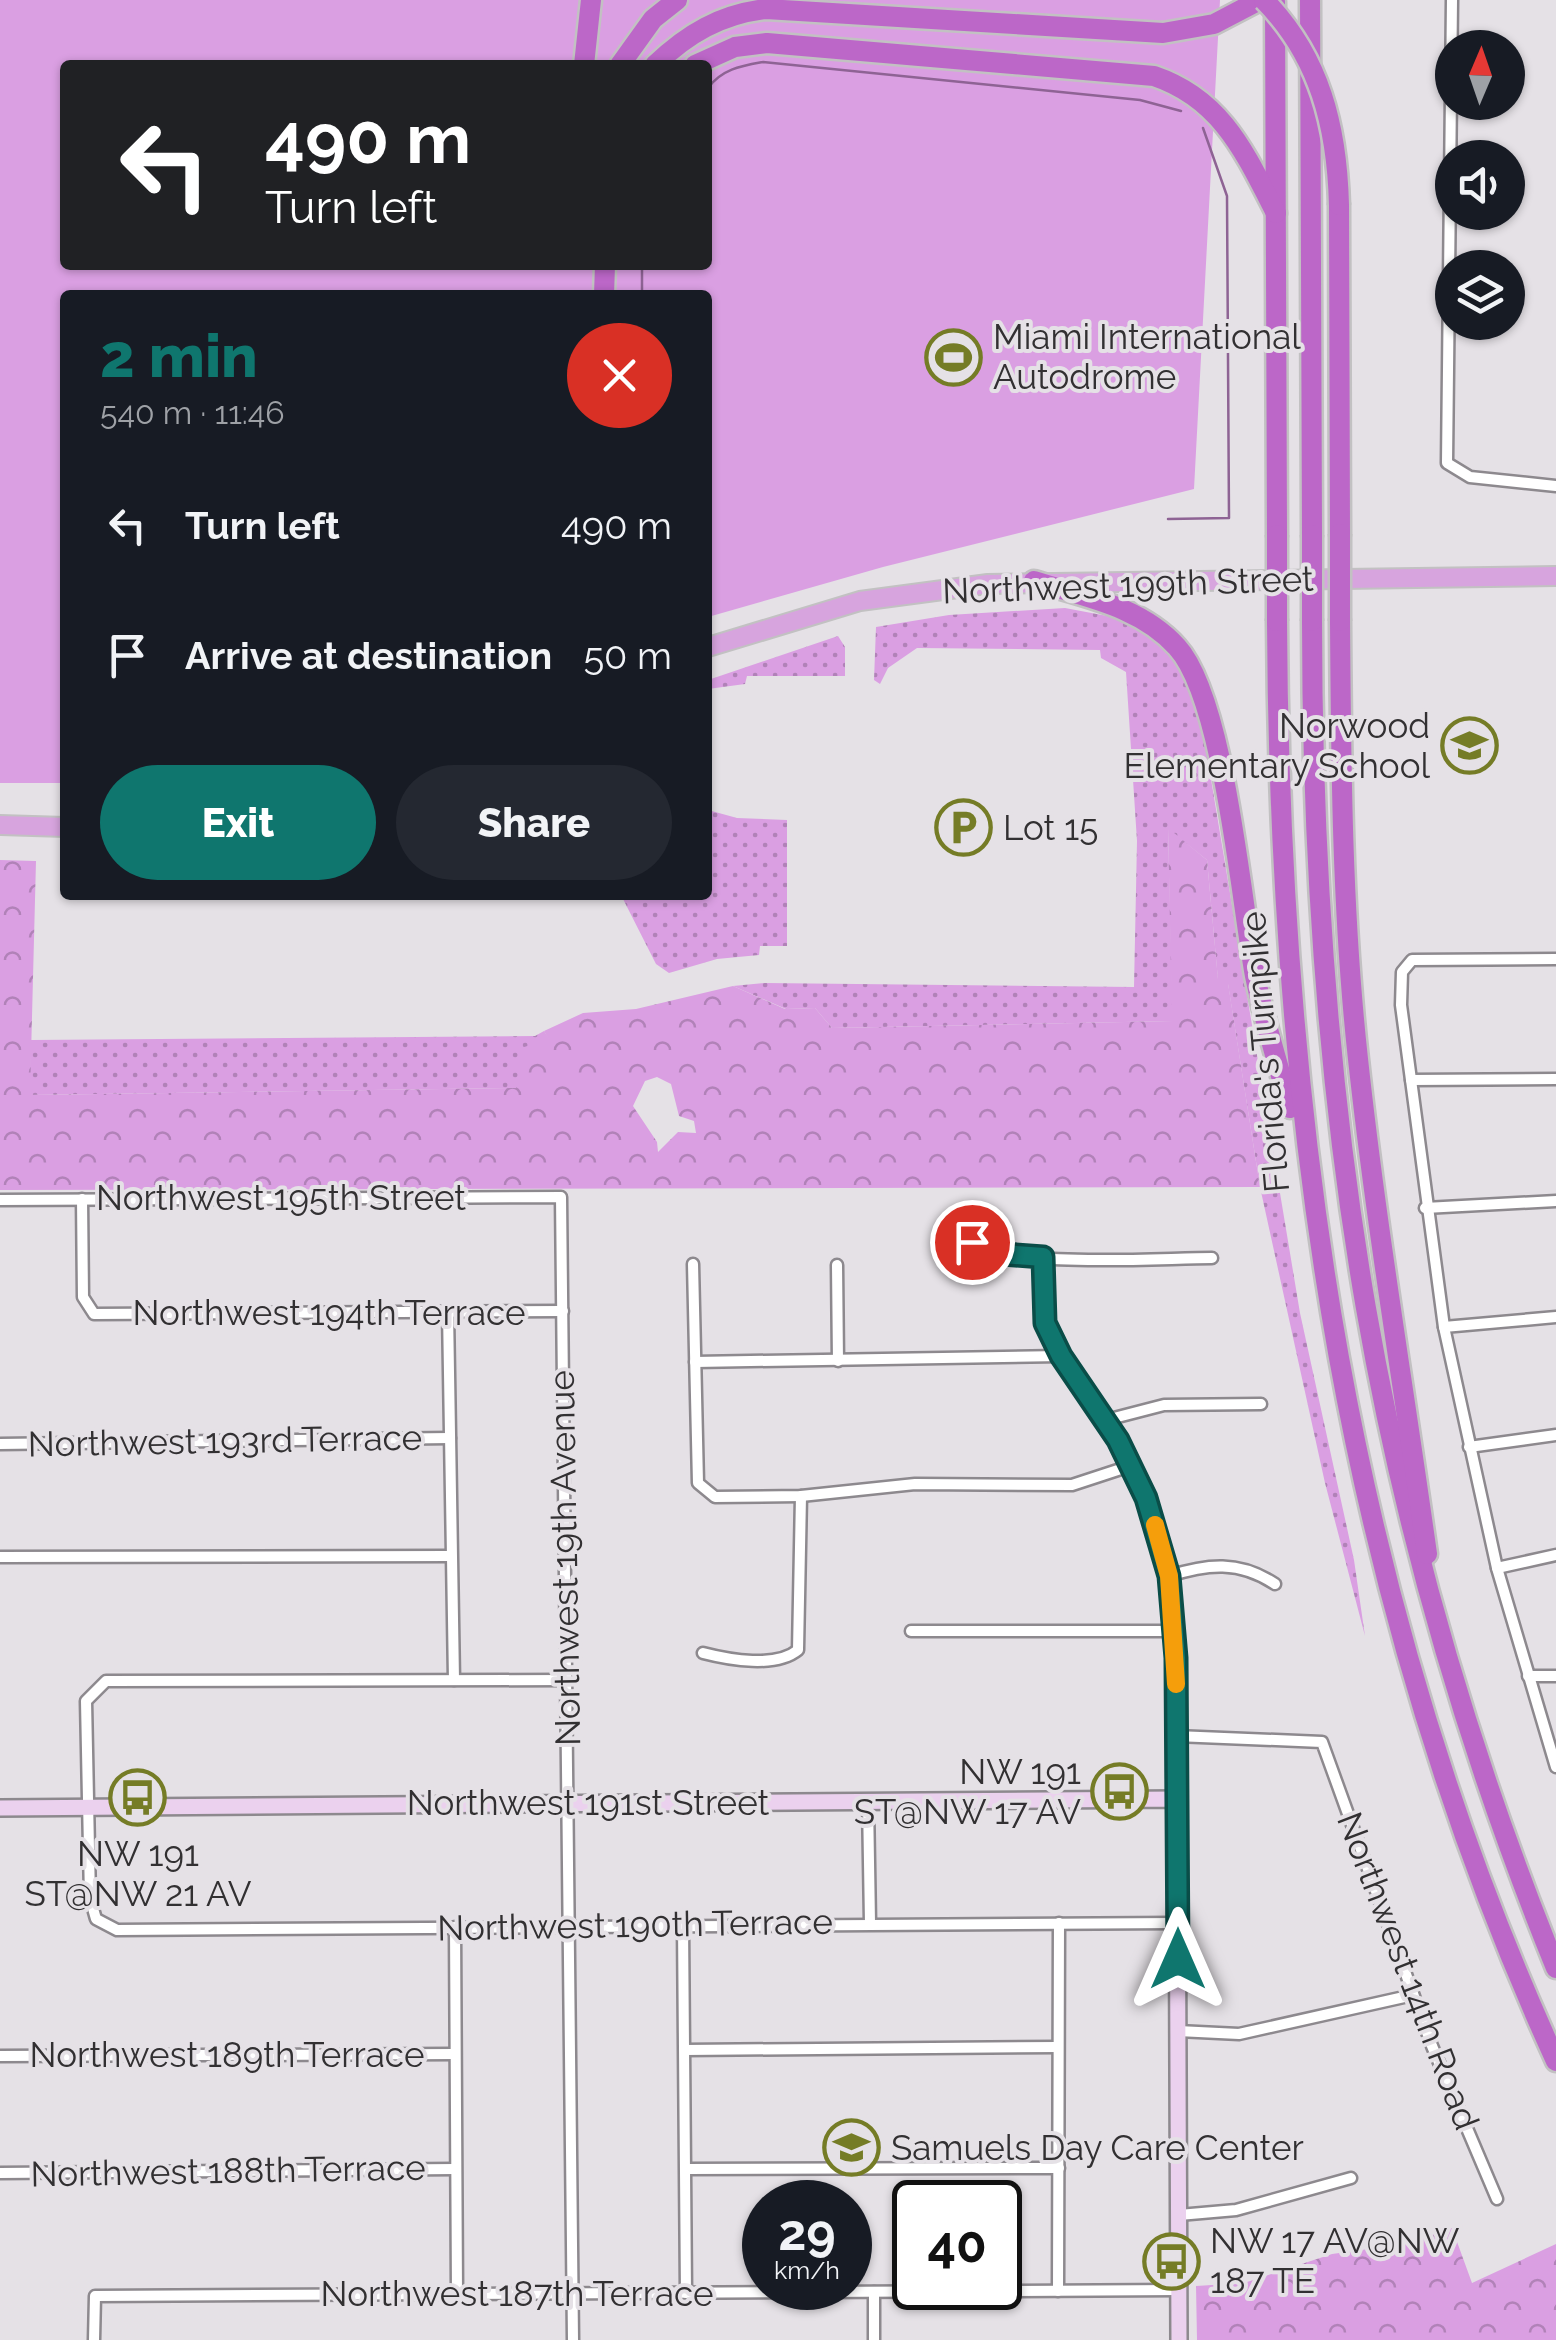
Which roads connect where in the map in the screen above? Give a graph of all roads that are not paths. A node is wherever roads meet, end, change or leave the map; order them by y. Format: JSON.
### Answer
{"nodes":[{"id":1,"x":591,"y":0,"type":"edge"},
{"id":2,"x":677,"y":0,"type":"edge"},
{"id":3,"x":1262,"y":0,"type":"edge"},
{"id":4,"x":1275,"y":0,"type":"edge"},
{"id":5,"x":1310,"y":0,"type":"edge"},
{"id":6,"x":1452,"y":0,"type":"edge"},
{"id":7,"x":585,"y":60,"type":"edge"},
{"id":8,"x":624,"y":60,"type":"edge"},
{"id":9,"x":661,"y":60,"type":"edge"},
{"id":10,"x":706,"y":60,"type":"edge"},
{"id":11,"x":1276,"y":213,"type":"junction"},
{"id":12,"x":1556,"y":486,"type":"edge"},
{"id":13,"x":1556,"y":576,"type":"edge"},
{"id":14,"x":1034,"y":581,"type":"junction"},
{"id":15,"x":712,"y":646,"type":"edge"},
{"id":16,"x":0,"y":826,"type":"edge"},
{"id":17,"x":60,"y":827,"type":"edge"},
{"id":18,"x":1556,"y":959,"type":"edge"},
{"id":19,"x":1556,"y":1078,"type":"edge"},
{"id":20,"x":1411,"y":1080,"type":"junction"},
{"id":21,"x":1309,"y":1179,"type":"junction"},
{"id":22,"x":562,"y":1196,"type":"joint"},
{"id":23,"x":82,"y":1198,"type":"junction"},
{"id":24,"x":0,"y":1200,"type":"edge"},
{"id":25,"x":1556,"y":1201,"type":"edge"},
{"id":26,"x":1425,"y":1208,"type":"junction"},
{"id":27,"x":972,"y":1242,"type":"dead end"},
{"id":28,"x":1043,"y":1257,"type":"junction"},
{"id":29,"x":1212,"y":1258,"type":"dead end"},
{"id":30,"x":693,"y":1264,"type":"dead end"},
{"id":31,"x":836,"y":1265,"type":"dead end"},
{"id":32,"x":448,"y":1312,"type":"junction"},
{"id":33,"x":562,"y":1312,"type":"junction"},
{"id":34,"x":1556,"y":1318,"type":"edge"},
{"id":35,"x":1444,"y":1327,"type":"junction"},
{"id":36,"x":1061,"y":1356,"type":"junction"},
{"id":37,"x":695,"y":1362,"type":"junction"},
{"id":38,"x":838,"y":1362,"type":"junction"},
{"id":39,"x":1261,"y":1404,"type":"dead end"},
{"id":40,"x":1106,"y":1420,"type":"junction"},
{"id":41,"x":1556,"y":1435,"type":"edge"},
{"id":42,"x":450,"y":1438,"type":"junction"},
{"id":43,"x":0,"y":1444,"type":"edge"},
{"id":44,"x":1470,"y":1448,"type":"junction"},
{"id":45,"x":1130,"y":1466,"type":"junction"},
{"id":46,"x":801,"y":1496,"type":"junction"},
{"id":47,"x":1556,"y":1555,"type":"edge"},
{"id":48,"x":449,"y":1556,"type":"junction"},
{"id":49,"x":0,"y":1557,"type":"edge"},
{"id":50,"x":1498,"y":1568,"type":"junction"},
{"id":51,"x":1169,"y":1576,"type":"junction"},
{"id":52,"x":1275,"y":1584,"type":"dead end"},
{"id":53,"x":911,"y":1631,"type":"dead end"},
{"id":54,"x":1174,"y":1632,"type":"junction"},
{"id":55,"x":1439,"y":1640,"type":"junction"},
{"id":56,"x":704,"y":1653,"type":"dead end"},
{"id":57,"x":1528,"y":1676,"type":"junction"},
{"id":58,"x":1556,"y":1676,"type":"edge"},
{"id":59,"x":454,"y":1680,"type":"junction"},
{"id":60,"x":566,"y":1680,"type":"junction"},
{"id":61,"x":1176,"y":1736,"type":"junction"},
{"id":62,"x":1556,"y":1767,"type":"edge"},
{"id":63,"x":1177,"y":1798,"type":"junction"},
{"id":64,"x":568,"y":1802,"type":"junction"},
{"id":65,"x":868,"y":1802,"type":"junction"},
{"id":66,"x":0,"y":1808,"type":"edge"},
{"id":67,"x":89,"y":1809,"type":"junction"},
{"id":68,"x":870,"y":1923,"type":"junction"},
{"id":69,"x":1058,"y":1923,"type":"junction"},
{"id":70,"x":1177,"y":1923,"type":"junction"},
{"id":71,"x":684,"y":1924,"type":"junction"},
{"id":72,"x":569,"y":1926,"type":"junction"},
{"id":73,"x":455,"y":1927,"type":"junction"},
{"id":74,"x":1556,"y":1968,"type":"edge"},
{"id":75,"x":1412,"y":1995,"type":"junction"},
{"id":76,"x":1178,"y":2031,"type":"junction"},
{"id":77,"x":1058,"y":2047,"type":"junction"},
{"id":78,"x":685,"y":2050,"type":"junction"},
{"id":79,"x":454,"y":2054,"type":"junction"},
{"id":80,"x":0,"y":2056,"type":"edge"},
{"id":81,"x":1556,"y":2061,"type":"edge"},
{"id":82,"x":1059,"y":2168,"type":"junction"},
{"id":83,"x":455,"y":2169,"type":"junction"},
{"id":84,"x":686,"y":2169,"type":"junction"},
{"id":85,"x":0,"y":2174,"type":"edge"},
{"id":86,"x":1351,"y":2178,"type":"dead end"},
{"id":87,"x":1497,"y":2200,"type":"dead end"},
{"id":88,"x":1178,"y":2215,"type":"junction"},
{"id":89,"x":1179,"y":2290,"type":"junction"},
{"id":90,"x":1058,"y":2291,"type":"junction"},
{"id":91,"x":874,"y":2292,"type":"junction"},
{"id":92,"x":572,"y":2293,"type":"junction"},
{"id":93,"x":686,"y":2293,"type":"junction"},
{"id":94,"x":457,"y":2294,"type":"junction"},
{"id":95,"x":94,"y":2340,"type":"edge"},
{"id":96,"x":573,"y":2340,"type":"edge"},
{"id":97,"x":874,"y":2340,"type":"edge"},
{"id":98,"x":1179,"y":2340,"type":"edge"}],
"edges":[{"from":1,"to":7,"type":"highway"},
{"from":2,"to":8,"type":"highway"},
{"from":3,"to":9,"type":"highway"},
{"from":3,"to":55,"type":"highway","bridge":true},
{"from":4,"to":11,"type":"highway","name":"Florida's Turnpike"},
{"from":5,"to":55,"type":"highway","name":"Florida's Turnpike","bridge":true},
{"from":6,"to":12,"type":"street"},
{"from":10,"to":11,"type":"highway"},
{"from":11,"to":21,"type":"highway","name":"Florida's Turnpike","bridge":true},
{"from":13,"to":14,"type":"main road","name":"Northwest 199th Street"},
{"from":14,"to":15,"type":"main road","name":"Northwest 199th Street"},
{"from":14,"to":21,"type":"highway"},
{"from":16,"to":17,"type":"main road"},
{"from":18,"to":20,"type":"street"},
{"from":19,"to":20,"type":"street"},
{"from":20,"to":26,"type":"street"},
{"from":21,"to":81,"type":"highway","name":"Florida's Turnpike"},
{"from":22,"to":23,"type":"street","name":"Northwest 195th Street"},
{"from":22,"to":33,"type":"street","name":"Northwest 19th Avenue"},
{"from":23,"to":24,"type":"street","name":"Northwest 195th Street"},
{"from":23,"to":32,"type":"street","name":"Northwest 194th Terrace"},
{"from":25,"to":26,"type":"street"},
{"from":26,"to":35,"type":"street"},
{"from":27,"to":28,"type":"street"},
{"from":28,"to":29,"type":"street"},
{"from":28,"to":36,"type":"street"},
{"from":30,"to":37,"type":"street"},
{"from":31,"to":38,"type":"street"},
{"from":32,"to":33,"type":"street","name":"Northwest 194th Terrace"},
{"from":32,"to":42,"type":"street"},
{"from":33,"to":60,"type":"street","name":"Northwest 19th Avenue"},
{"from":34,"to":35,"type":"street"},
{"from":35,"to":44,"type":"street"},
{"from":36,"to":38,"type":"street"},
{"from":36,"to":40,"type":"street"},
{"from":37,"to":38,"type":"street"},
{"from":37,"to":46,"type":"street"},
{"from":39,"to":40,"type":"street"},
{"from":40,"to":45,"type":"street"},
{"from":41,"to":44,"type":"street"},
{"from":42,"to":43,"type":"street","name":"Northwest 193rd Terrace"},
{"from":42,"to":48,"type":"street"},
{"from":44,"to":50,"type":"street"},
{"from":45,"to":46,"type":"street"},
{"from":45,"to":51,"type":"street"},
{"from":46,"to":56,"type":"street"},
{"from":47,"to":50,"type":"street"},
{"from":48,"to":49,"type":"street"},
{"from":48,"to":59,"type":"street"},
{"from":50,"to":57,"type":"street"},
{"from":51,"to":52,"type":"street"},
{"from":51,"to":54,"type":"street"},
{"from":53,"to":54,"type":"street"},
{"from":54,"to":61,"type":"street"},
{"from":55,"to":74,"type":"highway","name":"Florida's Turnpike"},
{"from":57,"to":58,"type":"street"},
{"from":57,"to":62,"type":"street"},
{"from":59,"to":60,"type":"street"},
{"from":59,"to":67,"type":"street"},
{"from":60,"to":64,"type":"street","name":"Northwest 19th Avenue"},
{"from":61,"to":63,"type":"street"},
{"from":61,"to":75,"type":"street","name":"Northwest 14th Road"},
{"from":63,"to":65,"type":"street","name":"Northwest 191st Street"},
{"from":63,"to":70,"type":"street"},
{"from":64,"to":65,"type":"street","name":"Northwest 191st Street"},
{"from":64,"to":67,"type":"street","name":"Northwest 191st Street"},
{"from":64,"to":72,"type":"street","name":"Northwest 19th Avenue"},
{"from":65,"to":68,"type":"street"},
{"from":66,"to":67,"type":"street","name":"Northwest 191st Street"},
{"from":67,"to":73,"type":"street","name":"Northwest 190th Terrace"},
{"from":68,"to":69,"type":"street","name":"Northwest 190th Terrace"},
{"from":68,"to":71,"type":"street","name":"Northwest 190th Terrace"},
{"from":69,"to":70,"type":"street","name":"Northwest 190th Terrace"},
{"from":69,"to":77,"type":"street"},
{"from":70,"to":76,"type":"street"},
{"from":71,"to":72,"type":"street","name":"Northwest 190th Terrace"},
{"from":71,"to":78,"type":"street"},
{"from":72,"to":73,"type":"street","name":"Northwest 190th Terrace"},
{"from":72,"to":92,"type":"street","name":"Northwest 19th Avenue"},
{"from":73,"to":79,"type":"street"},
{"from":75,"to":76,"type":"street"},
{"from":75,"to":87,"type":"street","name":"Northwest 14th Road"},
{"from":76,"to":88,"type":"street"},
{"from":77,"to":78,"type":"street"},
{"from":77,"to":82,"type":"street"},
{"from":78,"to":84,"type":"street"},
{"from":79,"to":80,"type":"street","name":"Northwest 189th Terrace"},
{"from":79,"to":83,"type":"street"},
{"from":82,"to":84,"type":"street"},
{"from":82,"to":90,"type":"street"},
{"from":83,"to":85,"type":"street","name":"Northwest 188th Terrace"},
{"from":83,"to":94,"type":"street"},
{"from":84,"to":93,"type":"street"},
{"from":86,"to":88,"type":"street"},
{"from":88,"to":89,"type":"street"},
{"from":89,"to":90,"type":"street","name":"Northwest 187th Terrace"},
{"from":89,"to":98,"type":"street"},
{"from":90,"to":91,"type":"street","name":"Northwest 187th Terrace"},
{"from":91,"to":93,"type":"street","name":"Northwest 187th Terrace"},
{"from":91,"to":97,"type":"street"},
{"from":92,"to":93,"type":"street","name":"Northwest 187th Terrace"},
{"from":92,"to":94,"type":"street","name":"Northwest 187th Terrace"},
{"from":92,"to":96,"type":"street","name":"Northwest 19th Avenue"},
{"from":94,"to":95,"type":"street","name":"Northwest 187th Terrace"}]}
